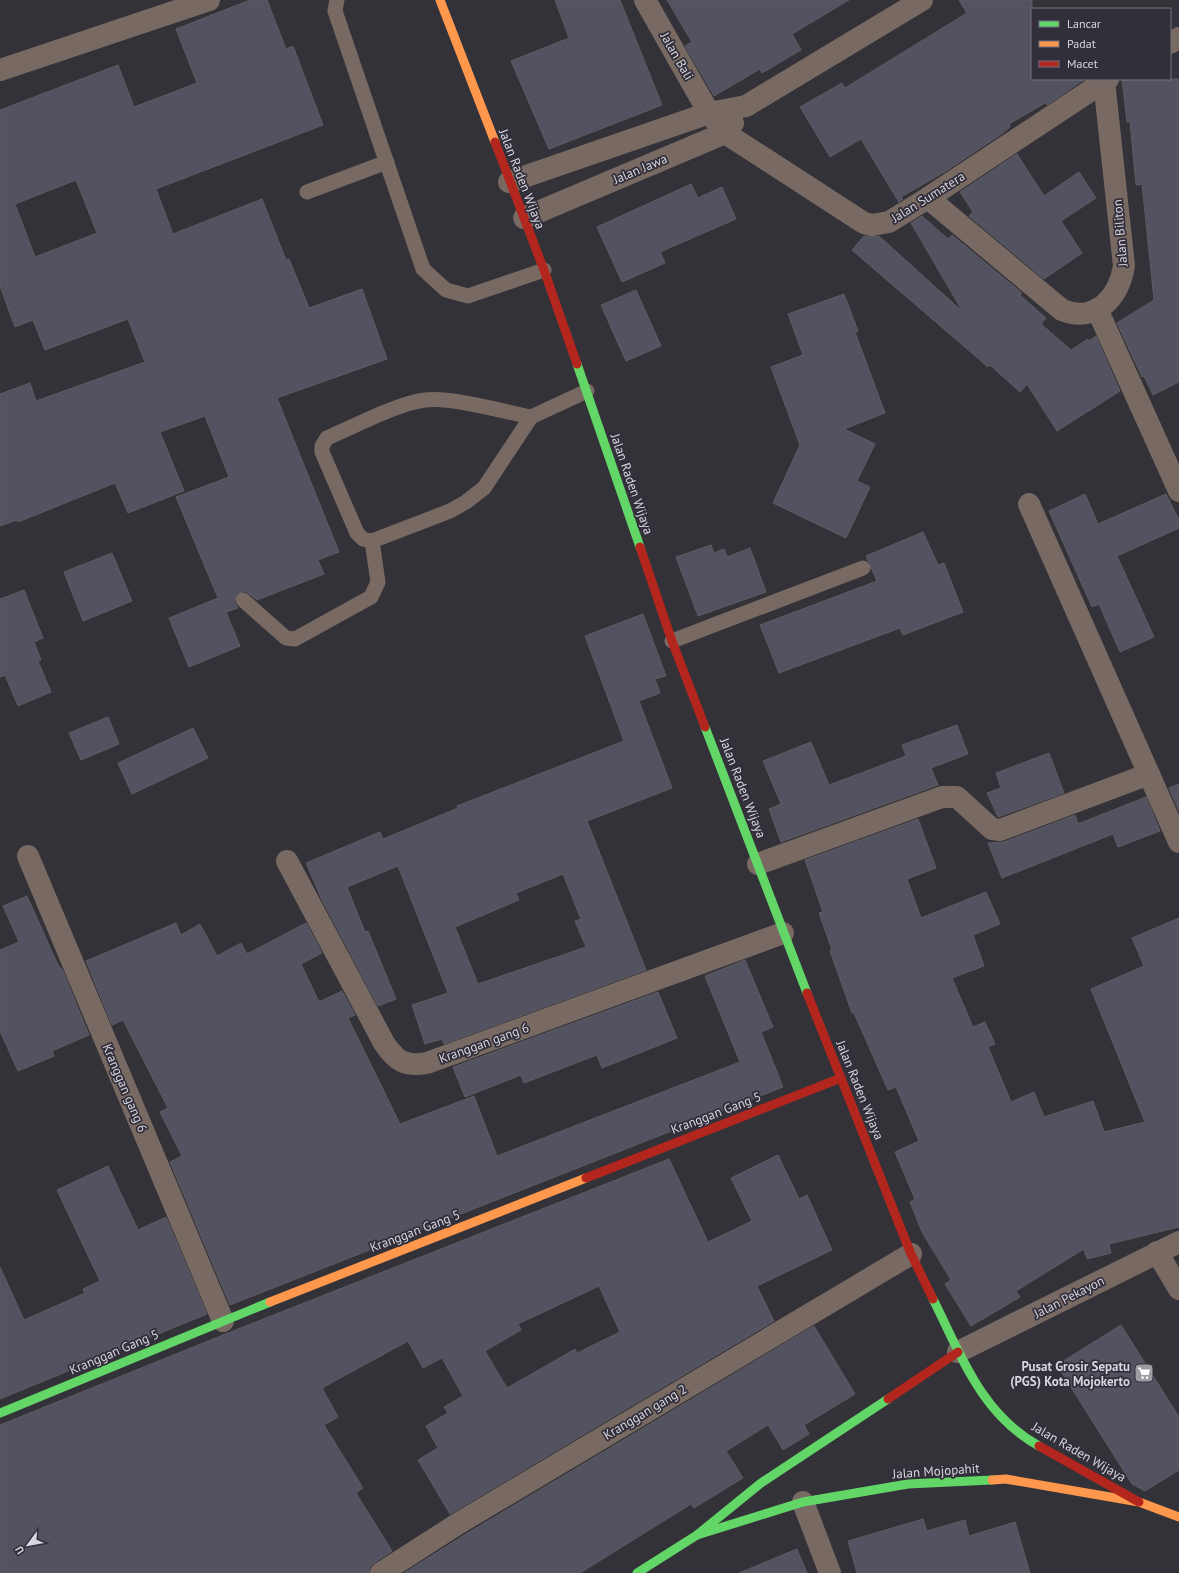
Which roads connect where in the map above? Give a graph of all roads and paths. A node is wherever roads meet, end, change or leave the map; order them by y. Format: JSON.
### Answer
{"nodes":[{"id":1,"x":209,"y":0,"type":"edge"},
{"id":2,"x":337,"y":0,"type":"edge"},
{"id":3,"x":440,"y":0,"type":"edge"},
{"id":4,"x":645,"y":0,"type":"edge"},
{"id":5,"x":922,"y":0,"type":"edge"},
{"id":6,"x":0,"y":70,"type":"edge"},
{"id":7,"x":1106,"y":80,"type":"edge"},
{"id":8,"x":746,"y":106,"type":"junction"},
{"id":9,"x":709,"y":113,"type":"junction"},
{"id":10,"x":725,"y":133,"type":"junction"},
{"id":11,"x":387,"y":162,"type":"junction"},
{"id":12,"x":508,"y":182,"type":"junction"},
{"id":13,"x":307,"y":192,"type":"dead end"},
{"id":14,"x":928,"y":198,"type":"junction"},
{"id":15,"x":524,"y":218,"type":"junction"},
{"id":16,"x":544,"y":270,"type":"junction"},
{"id":17,"x":1097,"y":309,"type":"junction"},
{"id":18,"x":587,"y":391,"type":"junction"},
{"id":19,"x":530,"y":417,"type":"junction"},
{"id":20,"x":1179,"y":491,"type":"edge"},
{"id":21,"x":1029,"y":504,"type":"dead end"},
{"id":22,"x":372,"y":541,"type":"junction"},
{"id":23,"x":863,"y":568,"type":"dead end"},
{"id":24,"x":243,"y":600,"type":"dead end"},
{"id":25,"x":672,"y":641,"type":"junction"},
{"id":26,"x":1149,"y":774,"type":"junction"},
{"id":27,"x":1179,"y":842,"type":"edge"},
{"id":28,"x":28,"y":856,"type":"dead end"},
{"id":29,"x":287,"y":861,"type":"dead end"},
{"id":30,"x":758,"y":864,"type":"junction"},
{"id":31,"x":783,"y":933,"type":"junction"},
{"id":32,"x":841,"y":1078,"type":"junction"},
{"id":33,"x":1179,"y":1242,"type":"edge"},
{"id":34,"x":1157,"y":1252,"type":"junction"},
{"id":35,"x":911,"y":1254,"type":"junction"},
{"id":36,"x":1179,"y":1289,"type":"edge"},
{"id":37,"x":222,"y":1321,"type":"junction"},
{"id":38,"x":958,"y":1352,"type":"junction"},
{"id":39,"x":0,"y":1413,"type":"edge"},
{"id":40,"x":803,"y":1502,"type":"junction"},
{"id":41,"x":1139,"y":1502,"type":"junction"},
{"id":42,"x":1179,"y":1518,"type":"edge"},
{"id":43,"x":697,"y":1535,"type":"junction"},
{"id":44,"x":381,"y":1573,"type":"edge"},
{"id":45,"x":637,"y":1573,"type":"edge"},
{"id":46,"x":830,"y":1573,"type":"edge"}],
"edges":[{"from":1,"to":6,"type":"street"},
{"from":2,"to":11,"type":"lane"},
{"from":3,"to":12,"type":"main road","name":"Jalan Raden Wijaya"},
{"from":4,"to":9,"type":"street","name":"Jalan Bali"},
{"from":5,"to":8,"type":"street","name":"Jalan Jawa"},
{"from":7,"to":14,"type":"street","name":"Jalan Sumatera"},
{"from":7,"to":17,"type":"street","name":"Jalan Biliton"},
{"from":8,"to":9,"type":"street","name":"Jalan Jawa"},
{"from":8,"to":10,"type":"street","name":"Jalan Jawa"},
{"from":9,"to":10,"type":"street","name":"Jalan Sumatera"},
{"from":9,"to":12,"type":"street","name":"Jalan Jawa"},
{"from":10,"to":14,"type":"street","name":"Jalan Sumatera"},
{"from":10,"to":15,"type":"street","name":"Jalan Jawa"},
{"from":11,"to":13,"type":"lane"},
{"from":11,"to":16,"type":"lane"},
{"from":12,"to":15,"type":"main road","name":"Jalan Raden Wijaya"},
{"from":14,"to":17,"type":"street","name":"Jalan Biliton"},
{"from":15,"to":16,"type":"main road","name":"Jalan Raden Wijaya"},
{"from":16,"to":18,"type":"main road","name":"Jalan Raden Wijaya"},
{"from":17,"to":20,"type":"street"},
{"from":18,"to":19,"type":"lane"},
{"from":18,"to":25,"type":"main road","name":"Jalan Raden Wijaya"},
{"from":19,"to":22,"type":"lane"},
{"from":19,"to":22,"type":"lane"},
{"from":21,"to":26,"type":"street"},
{"from":22,"to":24,"type":"lane"},
{"from":23,"to":25,"type":"lane"},
{"from":25,"to":30,"type":"main road","name":"Jalan Raden Wijaya"},
{"from":26,"to":27,"type":"street"},
{"from":26,"to":30,"type":"street"},
{"from":28,"to":37,"type":"street","name":"Kranggan gang 6"},
{"from":29,"to":31,"type":"street","name":"Kranggan gang 6"},
{"from":30,"to":31,"type":"main road","name":"Jalan Raden Wijaya"},
{"from":31,"to":32,"type":"main road","name":"Jalan Raden Wijaya"},
{"from":32,"to":35,"type":"main road","name":"Jalan Raden Wijaya"},
{"from":32,"to":37,"type":"main road","name":"Kranggan Gang 5"},
{"from":33,"to":34,"type":"street","name":"Jalan Pekayon"},
{"from":34,"to":36,"type":"street"},
{"from":34,"to":38,"type":"street","name":"Jalan Pekayon"},
{"from":35,"to":38,"type":"main road","name":"Jalan Raden Wijaya"},
{"from":35,"to":44,"type":"street","name":"Kranggan gang 2"},
{"from":37,"to":39,"type":"main road","name":"Kranggan Gang 5"},
{"from":38,"to":41,"type":"main road","name":"Jalan Raden Wijaya"},
{"from":38,"to":43,"type":"main road","name":"Jalan Mojopahit"},
{"from":40,"to":41,"type":"main road","name":"Jalan Mojopahit"},
{"from":40,"to":43,"type":"main road","name":"Jalan Mojopahit"},
{"from":40,"to":46,"type":"street"},
{"from":41,"to":42,"type":"main road","name":"Jalan Mojopahit"},
{"from":43,"to":45,"type":"main road","name":"Jalan Mojopahit"}]}
